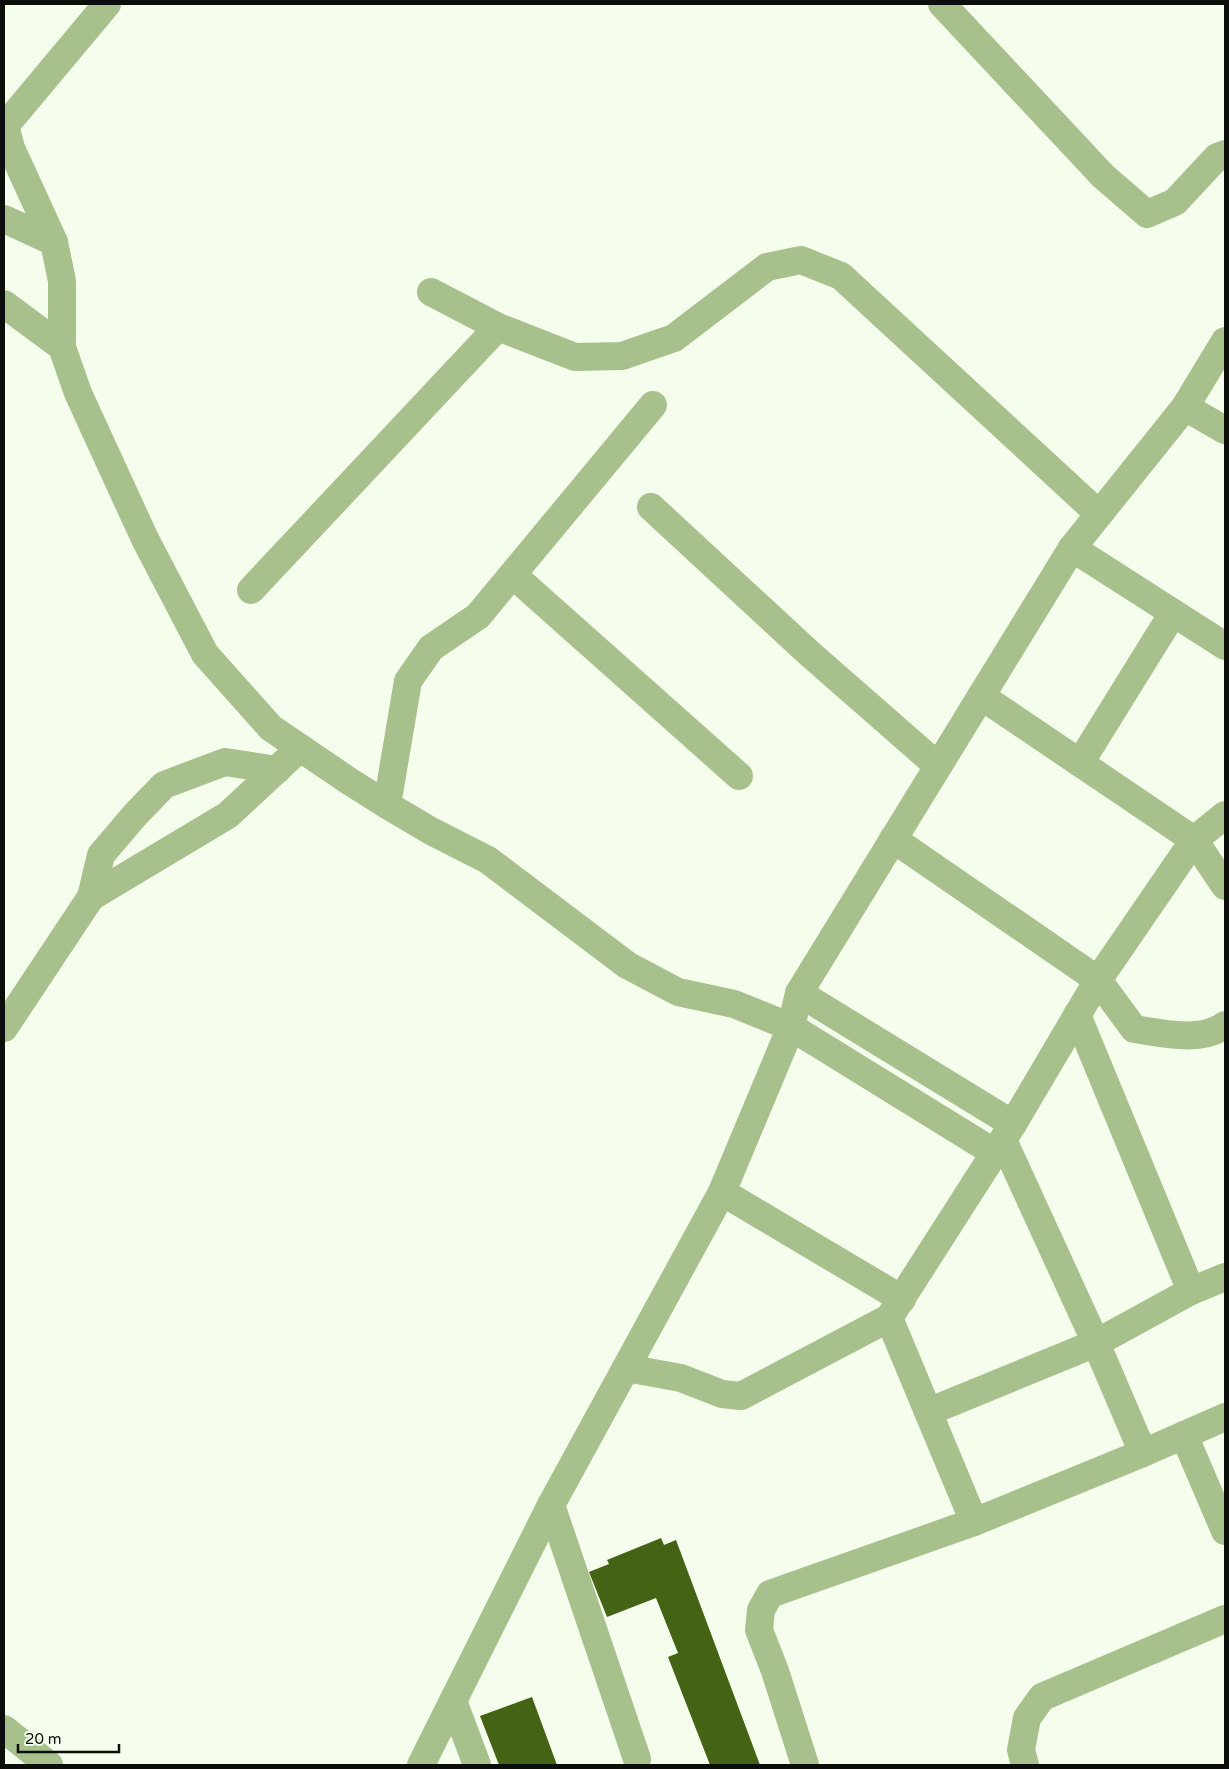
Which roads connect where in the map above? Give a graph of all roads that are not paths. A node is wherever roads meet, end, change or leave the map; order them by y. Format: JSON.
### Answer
{"nodes":[{"id":1,"x":107,"y":4,"type":"edge"},
{"id":2,"x":942,"y":4,"type":"edge"},
{"id":3,"x":8,"y":116,"type":"edge"},
{"id":4,"x":1225,"y":154,"type":"edge"},
{"id":5,"x":4,"y":219,"type":"edge"},
{"id":6,"x":54,"y":242,"type":"junction"},
{"id":7,"x":431,"y":292,"type":"dead end"},
{"id":8,"x":4,"y":304,"type":"edge"},
{"id":9,"x":498,"y":327,"type":"junction"},
{"id":10,"x":1225,"y":341,"type":"edge"},
{"id":11,"x":62,"y":348,"type":"junction"},
{"id":12,"x":653,"y":405,"type":"dead end"},
{"id":13,"x":1185,"y":406,"type":"junction"},
{"id":14,"x":1225,"y":430,"type":"edge"},
{"id":15,"x":651,"y":507,"type":"dead end"},
{"id":16,"x":1099,"y":514,"type":"junction"},
{"id":17,"x":1072,"y":548,"type":"junction"},
{"id":18,"x":513,"y":575,"type":"junction"},
{"id":19,"x":251,"y":590,"type":"dead end"},
{"id":20,"x":1173,"y":613,"type":"junction"},
{"id":21,"x":1225,"y":646,"type":"edge"},
{"id":22,"x":981,"y":696,"type":"junction"},
{"id":23,"x":300,"y":748,"type":"junction"},
{"id":24,"x":1080,"y":763,"type":"junction"},
{"id":25,"x":938,"y":766,"type":"junction"},
{"id":26,"x":277,"y":770,"type":"junction"},
{"id":27,"x":739,"y":776,"type":"dead end"},
{"id":28,"x":387,"y":805,"type":"junction"},
{"id":29,"x":1225,"y":815,"type":"edge"},
{"id":30,"x":894,"y":839,"type":"junction"},
{"id":31,"x":1194,"y":840,"type":"junction"},
{"id":32,"x":1225,"y":886,"type":"edge"},
{"id":33,"x":91,"y":897,"type":"junction"},
{"id":34,"x":1098,"y":980,"type":"junction"},
{"id":35,"x":799,"y":993,"type":"junction"},
{"id":36,"x":1077,"y":1015,"type":"junction"},
{"id":37,"x":1225,"y":1025,"type":"edge"},
{"id":38,"x":791,"y":1027,"type":"junction"},
{"id":39,"x":4,"y":1028,"type":"edge"},
{"id":40,"x":1003,"y":1139,"type":"junction"},
{"id":41,"x":722,"y":1192,"type":"junction"},
{"id":42,"x":1225,"y":1277,"type":"edge"},
{"id":43,"x":1191,"y":1291,"type":"junction"},
{"id":44,"x":896,"y":1308,"type":"junction"},
{"id":45,"x":1096,"y":1343,"type":"junction"},
{"id":46,"x":626,"y":1368,"type":"junction"},
{"id":47,"x":928,"y":1412,"type":"junction"},
{"id":48,"x":1225,"y":1417,"type":"edge"},
{"id":49,"x":1184,"y":1435,"type":"junction"},
{"id":50,"x":1143,"y":1453,"type":"junction"},
{"id":51,"x":551,"y":1505,"type":"junction"},
{"id":52,"x":974,"y":1522,"type":"junction"},
{"id":53,"x":1225,"y":1532,"type":"edge"},
{"id":54,"x":1225,"y":1619,"type":"edge"},
{"id":55,"x":453,"y":1702,"type":"junction"},
{"id":56,"x":4,"y":1729,"type":"edge"},
{"id":57,"x":637,"y":1759,"type":"dead end"},
{"id":58,"x":48,"y":1765,"type":"edge"},
{"id":59,"x":421,"y":1765,"type":"edge"},
{"id":60,"x":477,"y":1765,"type":"edge"},
{"id":61,"x":805,"y":1765,"type":"edge"},
{"id":62,"x":1025,"y":1765,"type":"edge"}],
"edges":[{"from":1,"to":3,"type":"street"},
{"from":2,"to":4,"type":"street"},
{"from":3,"to":6,"type":"street"},
{"from":5,"to":6,"type":"street"},
{"from":6,"to":11,"type":"street"},
{"from":7,"to":9,"type":"street"},
{"from":8,"to":11,"type":"street"},
{"from":9,"to":16,"type":"street"},
{"from":9,"to":19,"type":"street"},
{"from":10,"to":13,"type":"street"},
{"from":11,"to":23,"type":"street"},
{"from":12,"to":18,"type":"street"},
{"from":13,"to":14,"type":"street"},
{"from":13,"to":16,"type":"street"},
{"from":15,"to":25,"type":"street"},
{"from":16,"to":17,"type":"street"},
{"from":17,"to":20,"type":"street"},
{"from":17,"to":22,"type":"street"},
{"from":18,"to":27,"type":"street"},
{"from":18,"to":28,"type":"street"},
{"from":20,"to":21,"type":"street"},
{"from":20,"to":24,"type":"street"},
{"from":22,"to":24,"type":"street"},
{"from":22,"to":25,"type":"street"},
{"from":23,"to":26,"type":"street"},
{"from":23,"to":28,"type":"street"},
{"from":24,"to":31,"type":"street"},
{"from":25,"to":30,"type":"street"},
{"from":26,"to":33,"type":"street"},
{"from":26,"to":33,"type":"street"},
{"from":28,"to":38,"type":"street"},
{"from":29,"to":31,"type":"street"},
{"from":30,"to":34,"type":"street"},
{"from":30,"to":35,"type":"street"},
{"from":31,"to":32,"type":"street"},
{"from":31,"to":34,"type":"street"},
{"from":33,"to":39,"type":"street"},
{"from":34,"to":36,"type":"street"},
{"from":34,"to":37,"type":"street"},
{"from":35,"to":38,"type":"street"},
{"from":35,"to":40,"type":"street"},
{"from":36,"to":40,"type":"street"},
{"from":36,"to":43,"type":"street"},
{"from":38,"to":40,"type":"street"},
{"from":38,"to":41,"type":"street"},
{"from":40,"to":44,"type":"street"},
{"from":40,"to":45,"type":"street"},
{"from":41,"to":44,"type":"street"},
{"from":41,"to":46,"type":"street"},
{"from":42,"to":43,"type":"street"},
{"from":43,"to":45,"type":"street"},
{"from":44,"to":46,"type":"street"},
{"from":44,"to":47,"type":"street"},
{"from":45,"to":47,"type":"street"},
{"from":45,"to":50,"type":"street"},
{"from":46,"to":51,"type":"street"},
{"from":47,"to":52,"type":"street"},
{"from":48,"to":49,"type":"street"},
{"from":49,"to":50,"type":"street"},
{"from":49,"to":53,"type":"street"},
{"from":50,"to":52,"type":"street"},
{"from":51,"to":55,"type":"street"},
{"from":51,"to":57,"type":"street"},
{"from":52,"to":61,"type":"street"},
{"from":54,"to":62,"type":"street"},
{"from":55,"to":59,"type":"street"},
{"from":55,"to":60,"type":"street"},
{"from":56,"to":58,"type":"street"}]}
